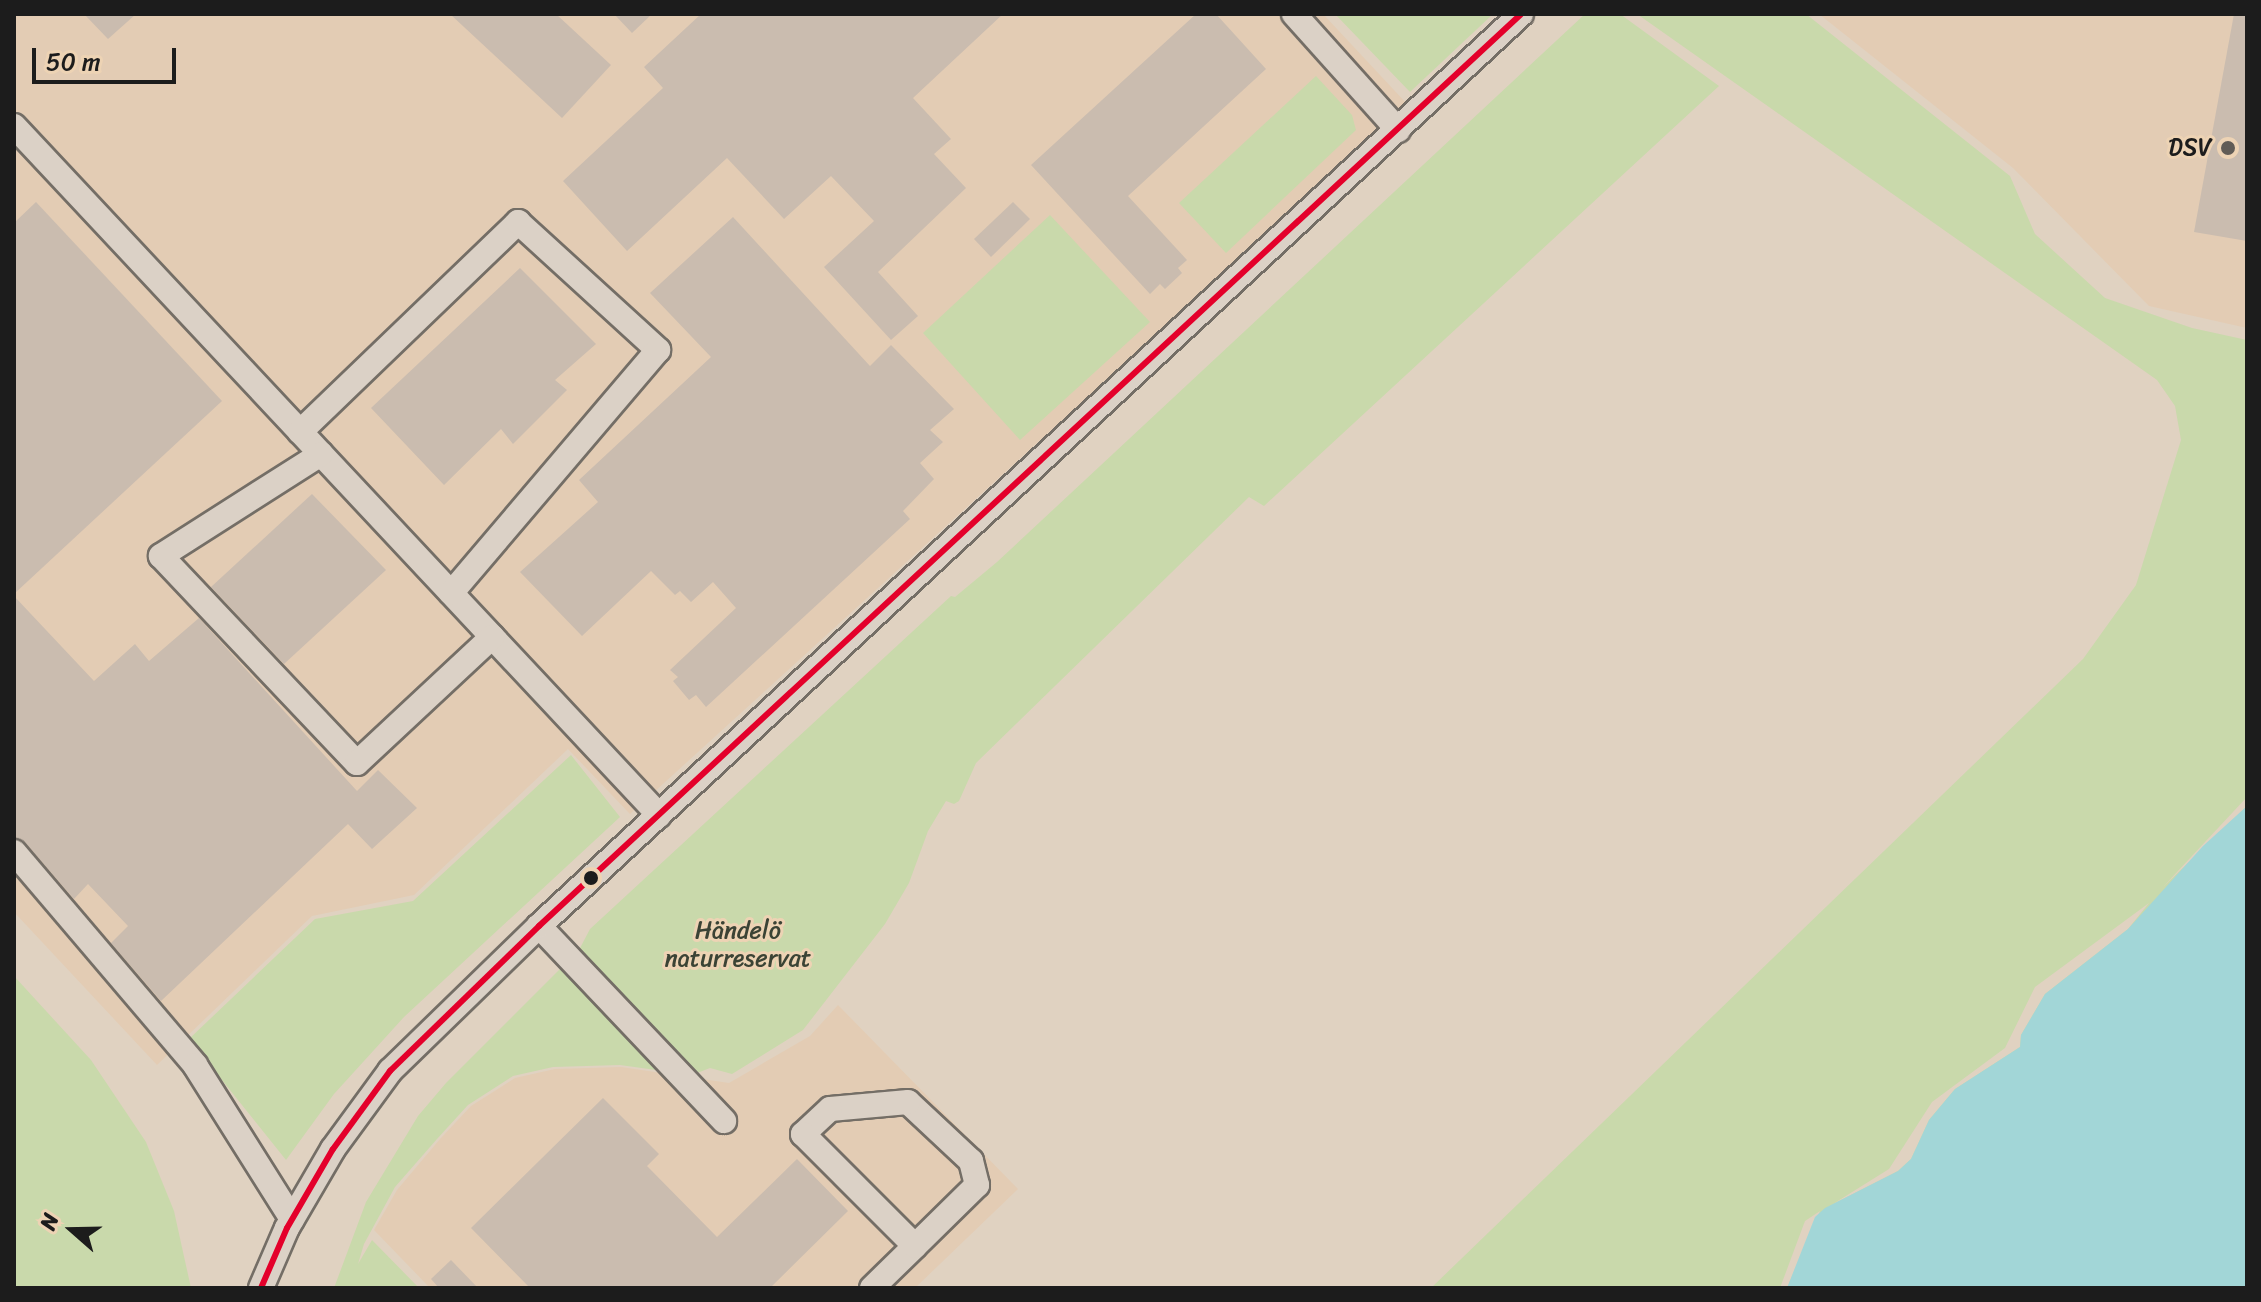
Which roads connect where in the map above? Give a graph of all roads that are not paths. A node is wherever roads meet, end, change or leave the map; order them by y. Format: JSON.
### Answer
{"nodes":[{"id":1,"x":1294,"y":14,"type":"edge"},
{"id":2,"x":1521,"y":14,"type":"edge"},
{"id":3,"x":14,"y":126,"type":"edge"},
{"id":4,"x":1398,"y":130,"type":"junction"},
{"id":5,"x":300,"y":432,"type":"junction"},
{"id":6,"x":321,"y":454,"type":"junction"},
{"id":7,"x":451,"y":593,"type":"junction"},
{"id":8,"x":492,"y":637,"type":"junction"},
{"id":9,"x":659,"y":815,"type":"junction"},
{"id":10,"x":14,"y":852,"type":"edge"},
{"id":11,"x":539,"y":926,"type":"junction"},
{"id":12,"x":724,"y":1121,"type":"dead end"},
{"id":13,"x":292,"y":1219,"type":"junction"},
{"id":14,"x":915,"y":1246,"type":"junction"},
{"id":15,"x":261,"y":1288,"type":"edge"},
{"id":16,"x":872,"y":1288,"type":"edge"}],
"edges":[{"from":1,"to":4,"type":"street"},
{"from":2,"to":4,"type":"street"},
{"from":3,"to":5,"type":"street"},
{"from":4,"to":9,"type":"street"},
{"from":5,"to":6,"type":"street"},
{"from":5,"to":7,"type":"street"},
{"from":6,"to":7,"type":"street"},
{"from":6,"to":8,"type":"street"},
{"from":7,"to":8,"type":"street"},
{"from":8,"to":9,"type":"street"},
{"from":9,"to":11,"type":"street"},
{"from":10,"to":13,"type":"street"},
{"from":11,"to":12,"type":"street"},
{"from":11,"to":13,"type":"street"},
{"from":13,"to":15,"type":"street"},
{"from":14,"to":14,"type":"street"},
{"from":14,"to":16,"type":"street"}]}
